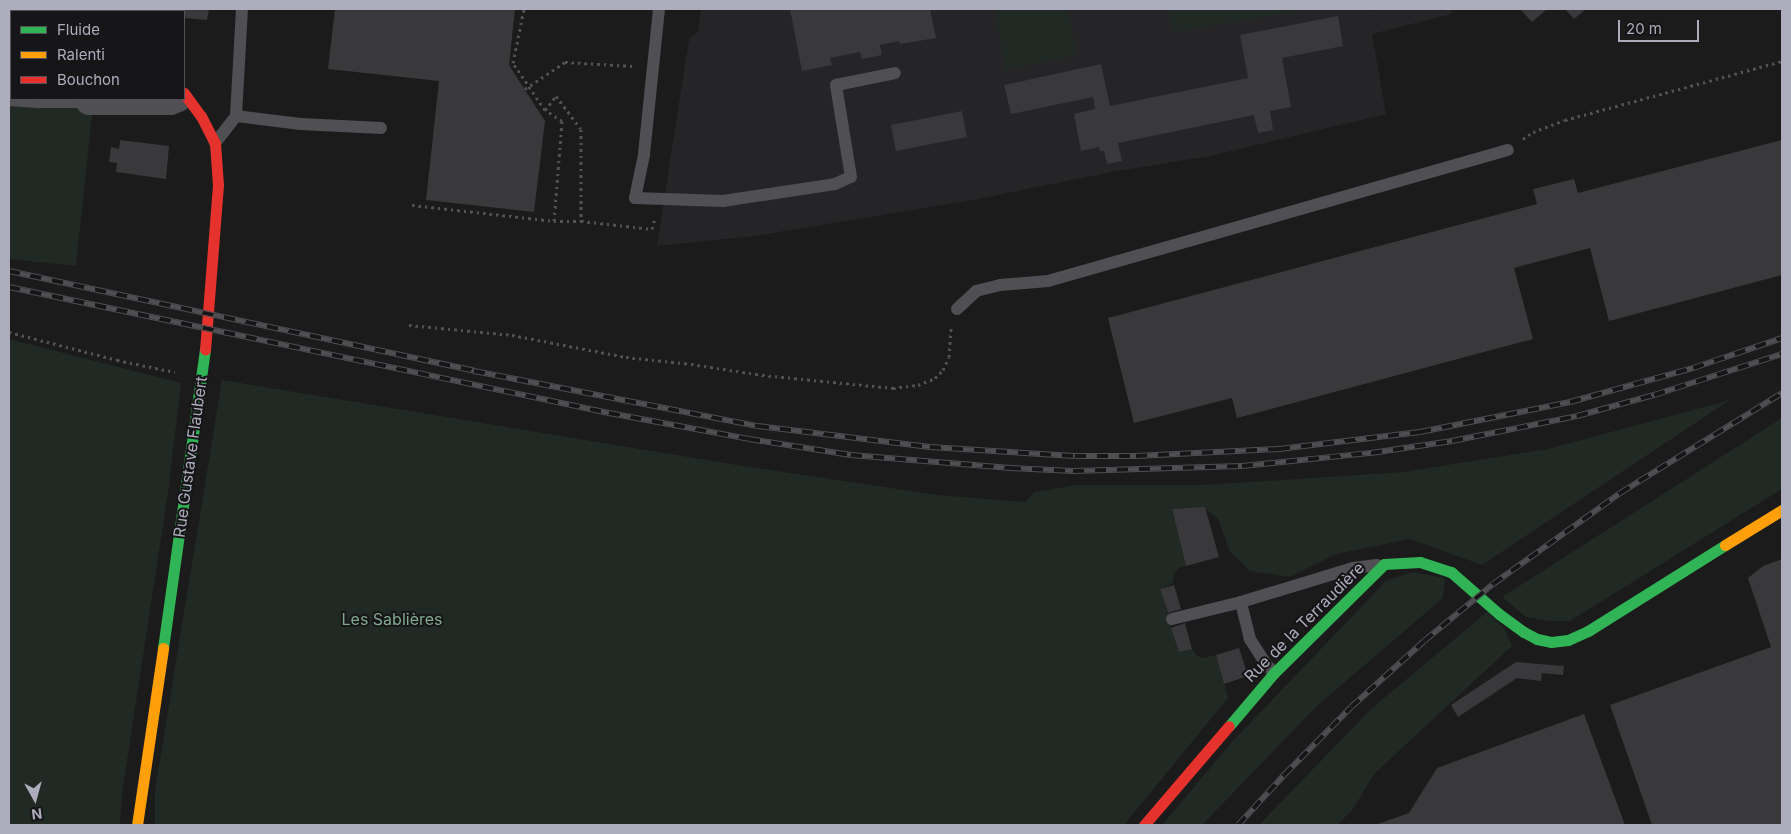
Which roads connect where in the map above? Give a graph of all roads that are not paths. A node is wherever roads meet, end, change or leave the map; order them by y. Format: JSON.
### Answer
{"nodes":[{"id":1,"x":242,"y":9,"type":"edge"},
{"id":2,"x":660,"y":9,"type":"edge"},
{"id":3,"x":895,"y":73,"type":"dead end"},
{"id":4,"x":185,"y":98,"type":"edge"},
{"id":5,"x":9,"y":100,"type":"edge"},
{"id":6,"x":174,"y":100,"type":"edge"},
{"id":7,"x":98,"y":101,"type":"edge"},
{"id":8,"x":236,"y":116,"type":"junction"},
{"id":9,"x":381,"y":128,"type":"dead end"},
{"id":10,"x":215,"y":143,"type":"junction"},
{"id":11,"x":1508,"y":150,"type":"road end"},
{"id":12,"x":957,"y":309,"type":"road end"},
{"id":13,"x":1782,"y":510,"type":"edge"},
{"id":14,"x":1384,"y":564,"type":"junction"},
{"id":15,"x":1241,"y":602,"type":"junction"},
{"id":16,"x":1172,"y":618,"type":"dead end"},
{"id":17,"x":1274,"y":673,"type":"junction"},
{"id":18,"x":137,"y":825,"type":"edge"},
{"id":19,"x":1144,"y":825,"type":"edge"}],
"edges":[{"from":1,"to":8,"type":"lane"},
{"from":2,"to":3,"type":"lane"},
{"from":4,"to":10,"type":"street","name":"Rue Gustave Flaubert"},
{"from":5,"to":7,"type":"lane"},
{"from":6,"to":7,"type":"street","name":"Rue Gustave Flaubert"},
{"from":8,"to":9,"type":"lane"},
{"from":8,"to":10,"type":"lane"},
{"from":10,"to":18,"type":"street","name":"Rue Gustave Flaubert"},
{"from":11,"to":12,"type":"lane"},
{"from":13,"to":14,"type":"street","name":"Rue de la Terraudière"},
{"from":14,"to":15,"type":"lane"},
{"from":14,"to":17,"type":"street","name":"Rue de la Terraudière"},
{"from":15,"to":16,"type":"lane"},
{"from":15,"to":17,"type":"lane"},
{"from":17,"to":19,"type":"street","name":"Rue de la Terraudière"}]}
